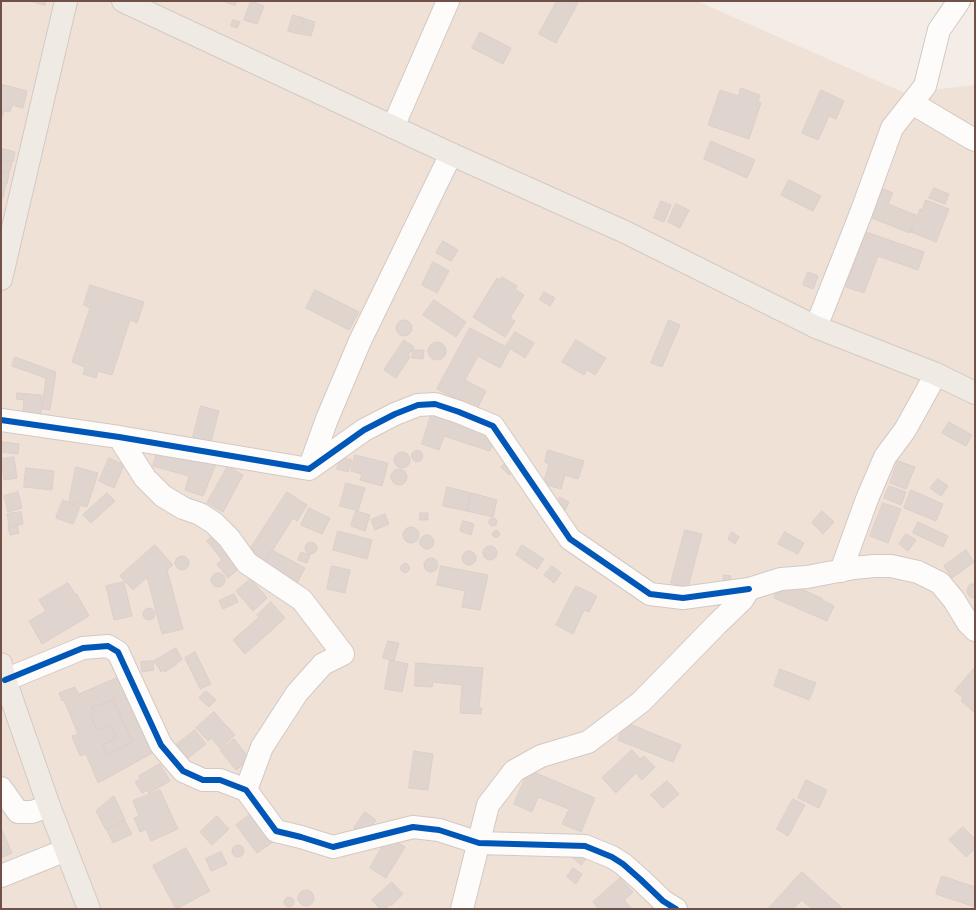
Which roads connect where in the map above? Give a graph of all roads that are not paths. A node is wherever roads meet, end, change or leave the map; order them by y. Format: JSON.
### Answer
{"nodes":[{"id":1,"x":66,"y":1,"type":"edge"},
{"id":2,"x":123,"y":1,"type":"edge"},
{"id":3,"x":448,"y":1,"type":"edge"},
{"id":4,"x":959,"y":1,"type":"edge"},
{"id":5,"x":912,"y":103,"type":"junction"},
{"id":6,"x":393,"y":127,"type":"junction"},
{"id":7,"x":975,"y":140,"type":"edge"},
{"id":8,"x":451,"y":154,"type":"junction"},
{"id":9,"x":1,"y":280,"type":"edge"},
{"id":10,"x":816,"y":328,"type":"junction"},
{"id":11,"x":936,"y":374,"type":"junction"},
{"id":12,"x":975,"y":393,"type":"edge"},
{"id":13,"x":1,"y":420,"type":"edge"},
{"id":14,"x":119,"y":436,"type":"junction"},
{"id":15,"x":308,"y":469,"type":"junction"},
{"id":16,"x":841,"y":571,"type":"junction"},
{"id":17,"x":750,"y":589,"type":"junction"},
{"id":18,"x":975,"y":630,"type":"edge"},
{"id":19,"x":3,"y":672,"type":"edge"},
{"id":20,"x":1,"y":788,"type":"edge"},
{"id":21,"x":246,"y":790,"type":"junction"},
{"id":22,"x":49,"y":806,"type":"junction"},
{"id":23,"x":479,"y":843,"type":"junction"},
{"id":24,"x":66,"y":850,"type":"junction"},
{"id":25,"x":1,"y":876,"type":"edge"},
{"id":26,"x":89,"y":909,"type":"edge"},
{"id":27,"x":462,"y":909,"type":"edge"},
{"id":28,"x":676,"y":909,"type":"edge"}],
"edges":[{"from":1,"to":9,"type":"main road"},
{"from":2,"to":6,"type":"main road"},
{"from":3,"to":6,"type":"street"},
{"from":4,"to":5,"type":"street"},
{"from":5,"to":7,"type":"street"},
{"from":5,"to":10,"type":"street"},
{"from":6,"to":8,"type":"main road"},
{"from":8,"to":10,"type":"main road"},
{"from":8,"to":15,"type":"street"},
{"from":10,"to":11,"type":"main road"},
{"from":11,"to":12,"type":"main road"},
{"from":11,"to":16,"type":"street"},
{"from":13,"to":14,"type":"street"},
{"from":14,"to":15,"type":"street"},
{"from":14,"to":21,"type":"street"},
{"from":15,"to":17,"type":"street"},
{"from":16,"to":17,"type":"street"},
{"from":16,"to":18,"type":"street"},
{"from":17,"to":23,"type":"street"},
{"from":19,"to":21,"type":"street"},
{"from":19,"to":22,"type":"main road"},
{"from":20,"to":22,"type":"street"},
{"from":21,"to":23,"type":"street"},
{"from":22,"to":24,"type":"main road"},
{"from":23,"to":27,"type":"street"},
{"from":23,"to":28,"type":"street"},
{"from":24,"to":25,"type":"street"},
{"from":24,"to":26,"type":"main road"}]}
